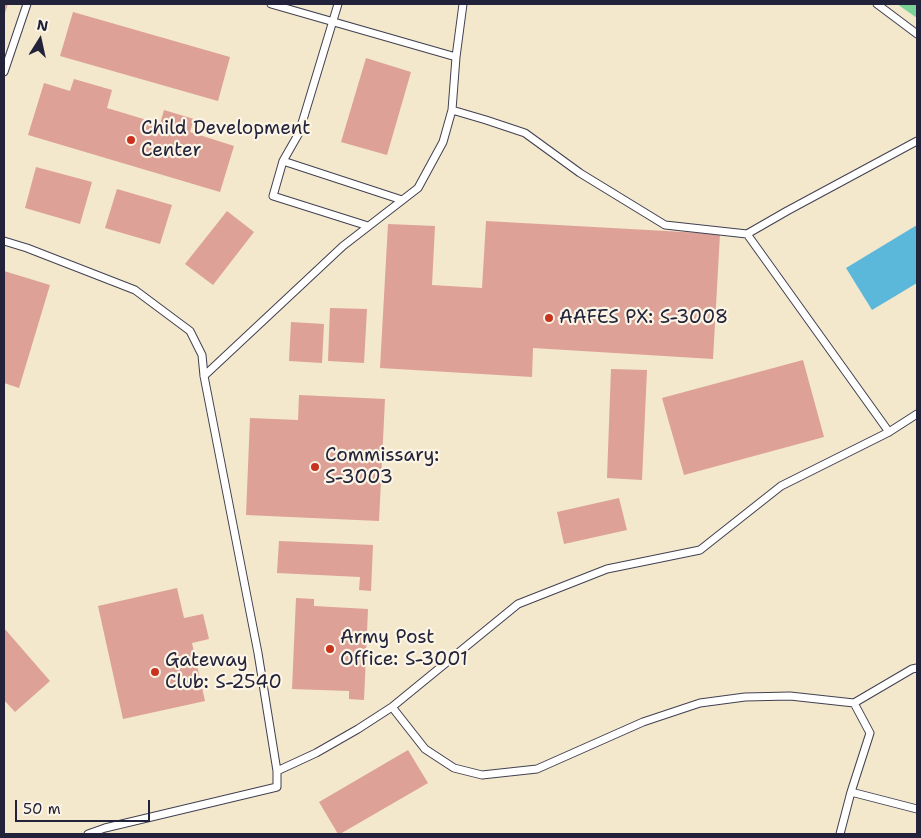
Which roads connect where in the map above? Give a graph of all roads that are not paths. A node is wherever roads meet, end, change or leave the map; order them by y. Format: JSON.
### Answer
{"nodes":[{"id":1,"x":27,"y":4,"type":"edge"},
{"id":2,"x":271,"y":4,"type":"edge"},
{"id":3,"x":338,"y":4,"type":"edge"},
{"id":4,"x":463,"y":4,"type":"edge"},
{"id":5,"x":877,"y":4,"type":"edge"},
{"id":6,"x":332,"y":22,"type":"junction"},
{"id":7,"x":917,"y":34,"type":"edge"},
{"id":8,"x":456,"y":57,"type":"junction"},
{"id":9,"x":4,"y":72,"type":"edge"},
{"id":10,"x":452,"y":110,"type":"junction"},
{"id":11,"x":917,"y":141,"type":"edge"},
{"id":12,"x":284,"y":161,"type":"junction"},
{"id":13,"x":402,"y":200,"type":"junction"},
{"id":14,"x":368,"y":226,"type":"junction"},
{"id":15,"x":748,"y":234,"type":"junction"},
{"id":16,"x":4,"y":241,"type":"edge"},
{"id":17,"x":204,"y":376,"type":"junction"},
{"id":18,"x":917,"y":414,"type":"edge"},
{"id":19,"x":889,"y":432,"type":"junction"},
{"id":20,"x":917,"y":668,"type":"edge"},
{"id":21,"x":854,"y":702,"type":"junction"},
{"id":22,"x":392,"y":707,"type":"junction"},
{"id":23,"x":276,"y":771,"type":"junction"},
{"id":24,"x":851,"y":792,"type":"junction"},
{"id":25,"x":917,"y":809,"type":"edge"},
{"id":26,"x":88,"y":834,"type":"edge"},
{"id":27,"x":840,"y":834,"type":"edge"}],
"edges":[{"from":1,"to":9,"type":"lane"},
{"from":2,"to":6,"type":"lane"},
{"from":3,"to":6,"type":"lane"},
{"from":4,"to":8,"type":"lane"},
{"from":5,"to":7,"type":"lane"},
{"from":6,"to":8,"type":"lane"},
{"from":6,"to":12,"type":"lane"},
{"from":8,"to":10,"type":"lane"},
{"from":10,"to":13,"type":"lane"},
{"from":10,"to":15,"type":"lane"},
{"from":11,"to":15,"type":"lane"},
{"from":12,"to":13,"type":"lane"},
{"from":12,"to":14,"type":"lane"},
{"from":13,"to":14,"type":"lane"},
{"from":14,"to":17,"type":"lane"},
{"from":15,"to":19,"type":"lane"},
{"from":16,"to":17,"type":"lane"},
{"from":17,"to":23,"type":"lane"},
{"from":18,"to":19,"type":"lane"},
{"from":19,"to":22,"type":"lane"},
{"from":20,"to":21,"type":"lane"},
{"from":21,"to":22,"type":"lane"},
{"from":21,"to":24,"type":"lane"},
{"from":22,"to":23,"type":"lane"},
{"from":23,"to":26,"type":"lane"},
{"from":24,"to":25,"type":"lane"},
{"from":24,"to":27,"type":"lane"}]}
